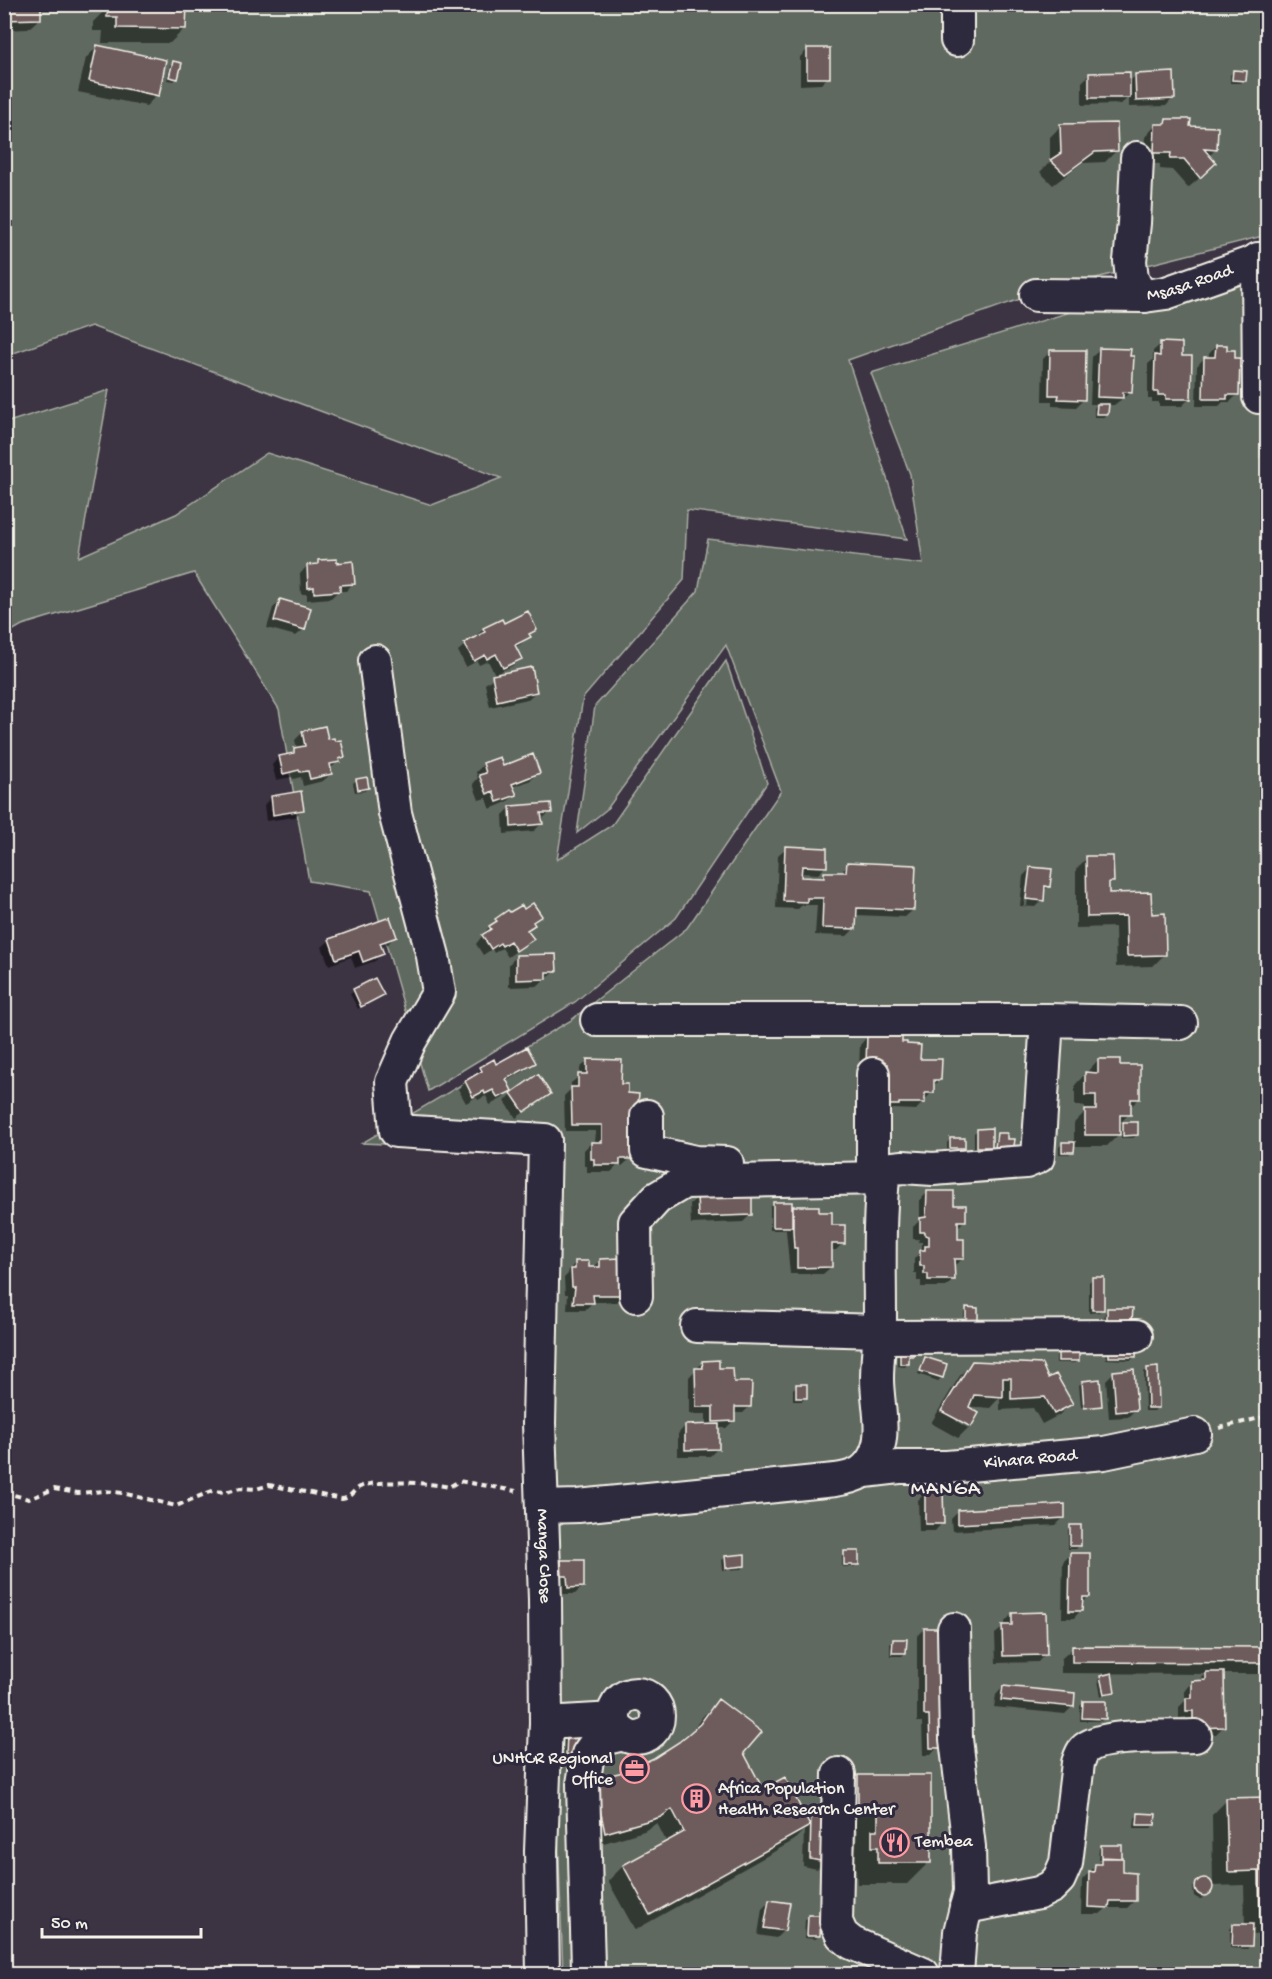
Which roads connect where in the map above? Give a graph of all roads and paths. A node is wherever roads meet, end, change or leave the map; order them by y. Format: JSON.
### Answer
{"nodes":[{"id":1,"x":957,"y":4,"type":"edge"},
{"id":2,"x":957,"y":40,"type":"dead end"},
{"id":3,"x":1137,"y":158,"type":"dead end"},
{"id":4,"x":1263,"y":258,"type":"edge"},
{"id":5,"x":1036,"y":295,"type":"dead end"},
{"id":6,"x":1144,"y":296,"type":"junction"},
{"id":7,"x":1259,"y":397,"type":"dead end"},
{"id":8,"x":375,"y":662,"type":"dead end"},
{"id":9,"x":597,"y":1020,"type":"dead end"},
{"id":10,"x":1047,"y":1020,"type":"junction"},
{"id":11,"x":1181,"y":1023,"type":"dead end"},
{"id":12,"x":873,"y":1074,"type":"dead end"},
{"id":13,"x":647,"y":1116,"type":"dead end"},
{"id":14,"x":880,"y":1172,"type":"junction"},
{"id":15,"x":636,"y":1296,"type":"dead end"},
{"id":16,"x":697,"y":1326,"type":"dead end"},
{"id":17,"x":880,"y":1334,"type":"junction"},
{"id":18,"x":1022,"y":1336,"type":"junction"},
{"id":19,"x":1136,"y":1336,"type":"dead end"},
{"id":20,"x":1053,"y":1356,"type":"dead end"},
{"id":21,"x":1268,"y":1416,"type":"edge"},
{"id":22,"x":1195,"y":1434,"type":"joint"},
{"id":23,"x":865,"y":1471,"type":"junction"},
{"id":24,"x":4,"y":1494,"type":"edge"},
{"id":25,"x":542,"y":1500,"type":"junction"},
{"id":26,"x":954,"y":1629,"type":"dead end"},
{"id":27,"x":546,"y":1723,"type":"junction"},
{"id":28,"x":1195,"y":1736,"type":"dead end"},
{"id":29,"x":839,"y":1774,"type":"dead end"},
{"id":30,"x":966,"y":1907,"type":"junction"},
{"id":31,"x":588,"y":1967,"type":"dead end"},
{"id":32,"x":543,"y":1974,"type":"edge"},
{"id":33,"x":923,"y":1974,"type":"edge"},
{"id":34,"x":957,"y":1974,"type":"edge"}],
"edges":[{"from":1,"to":2,"type":"street"},
{"from":3,"to":6,"type":"street","name":"Msasa Road"},
{"from":4,"to":6,"type":"street","name":"Msasa Road"},
{"from":4,"to":7,"type":"street"},
{"from":5,"to":6,"type":"street"},
{"from":8,"to":25,"type":"street","name":"Manga Close"},
{"from":9,"to":10,"type":"street"},
{"from":10,"to":11,"type":"street"},
{"from":10,"to":14,"type":"street"},
{"from":12,"to":14,"type":"street"},
{"from":13,"to":14,"type":"street"},
{"from":14,"to":15,"type":"street"},
{"from":14,"to":17,"type":"street"},
{"from":16,"to":17,"type":"street"},
{"from":17,"to":18,"type":"street"},
{"from":17,"to":23,"type":"street"},
{"from":18,"to":19,"type":"street"},
{"from":18,"to":20,"type":"street"},
{"from":21,"to":22,"type":"path"},
{"from":22,"to":23,"type":"street","name":"Kihara Road"},
{"from":23,"to":25,"type":"street","name":"Kihara Road"},
{"from":24,"to":25,"type":"path"},
{"from":25,"to":27,"type":"street","name":"Manga Close"},
{"from":26,"to":30,"type":"street"},
{"from":27,"to":31,"type":"street"},
{"from":27,"to":32,"type":"street","name":"Manga Close"},
{"from":28,"to":30,"type":"street"},
{"from":29,"to":33,"type":"street"},
{"from":30,"to":34,"type":"street"}]}
